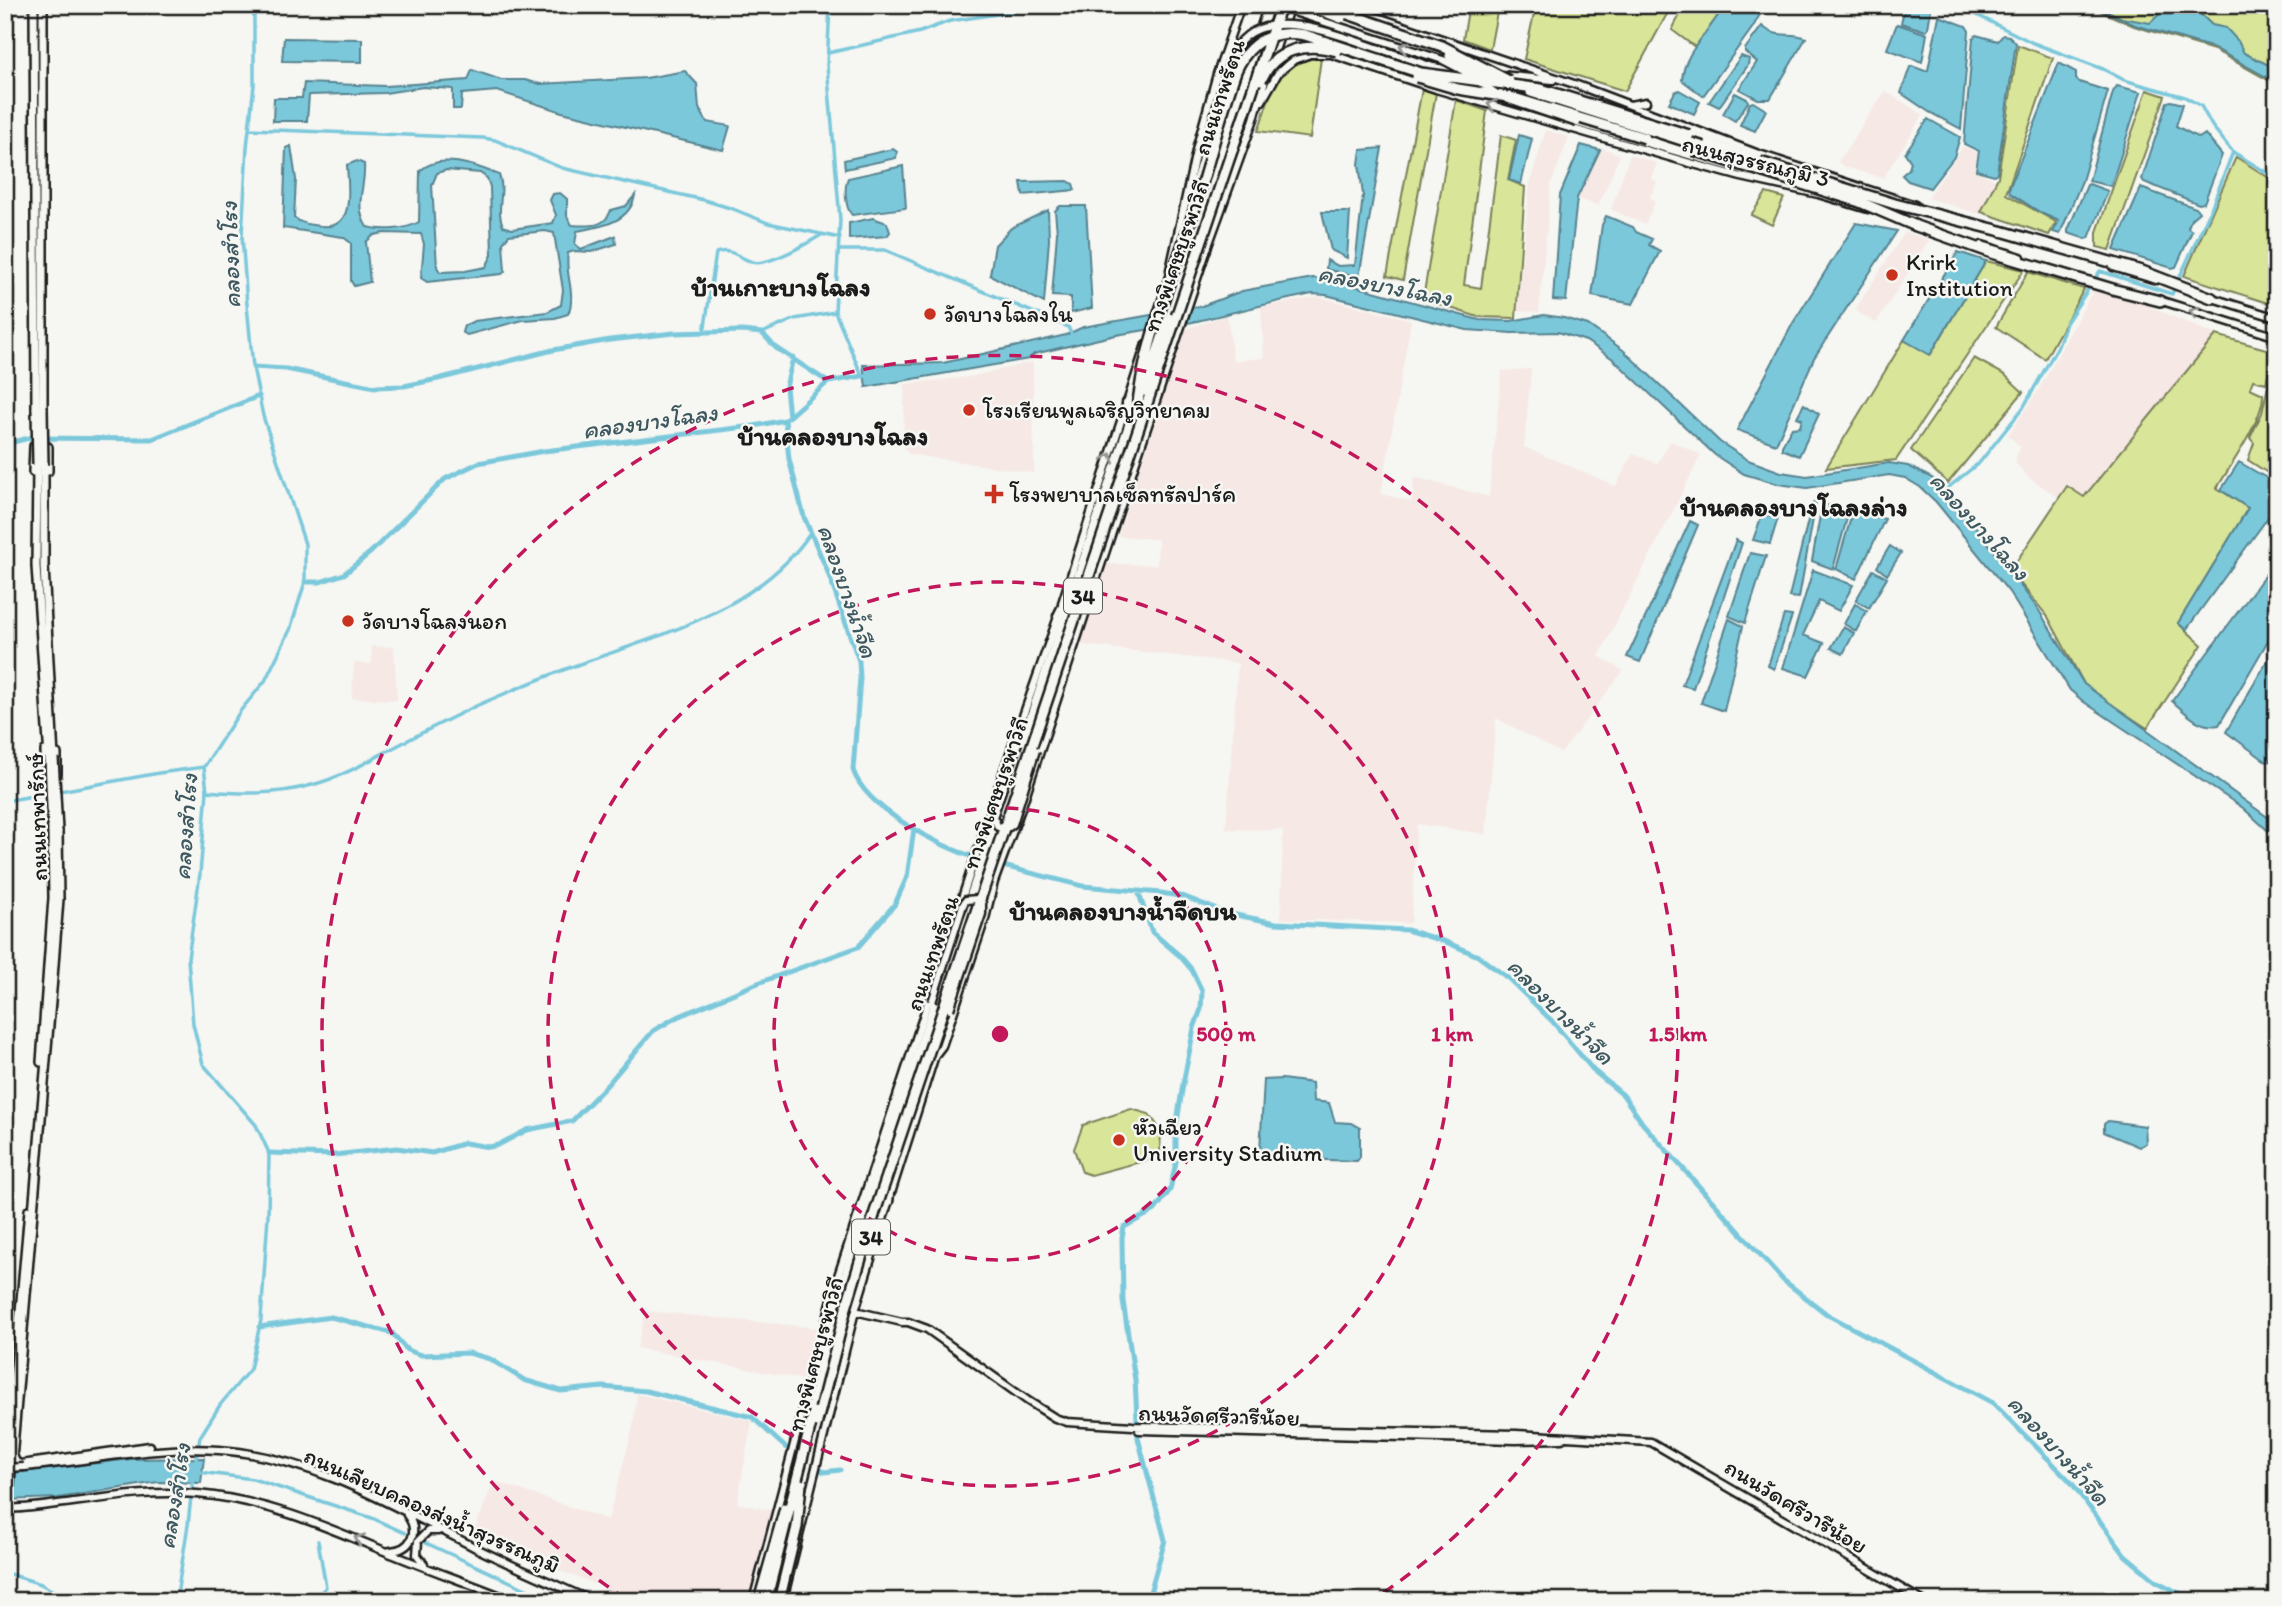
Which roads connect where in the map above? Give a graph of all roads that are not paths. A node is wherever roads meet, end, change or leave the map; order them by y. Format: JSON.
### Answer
{"nodes":[{"id":1,"x":34,"y":5,"type":"edge"},
{"id":2,"x":43,"y":5,"type":"edge"},
{"id":3,"x":1241,"y":5,"type":"edge"},
{"id":4,"x":1269,"y":5,"type":"edge"},
{"id":5,"x":1275,"y":5,"type":"edge"},
{"id":6,"x":1282,"y":5,"type":"edge"},
{"id":7,"x":1290,"y":5,"type":"edge"},
{"id":8,"x":1307,"y":5,"type":"edge"},
{"id":9,"x":1320,"y":5,"type":"edge"},
{"id":10,"x":1327,"y":5,"type":"edge"},
{"id":11,"x":1342,"y":5,"type":"edge"},
{"id":12,"x":1325,"y":53,"type":"junction"},
{"id":13,"x":1577,"y":85,"type":"junction"},
{"id":14,"x":1646,"y":102,"type":"dead end"},
{"id":15,"x":1630,"y":105,"type":"junction"},
{"id":16,"x":1254,"y":119,"type":"junction"},
{"id":17,"x":38,"y":136,"type":"junction"},
{"id":18,"x":1688,"y":148,"type":"junction"},
{"id":19,"x":1760,"y":162,"type":"junction"},
{"id":20,"x":1818,"y":194,"type":"junction"},
{"id":21,"x":1177,"y":243,"type":"junction"},
{"id":22,"x":2092,"y":281,"type":"junction"},
{"id":23,"x":2175,"y":285,"type":"junction"},
{"id":24,"x":2212,"y":298,"type":"joint"},
{"id":25,"x":2160,"y":301,"type":"joint"},
{"id":26,"x":2277,"y":318,"type":"edge"},
{"id":27,"x":2277,"y":337,"type":"edge"},
{"id":28,"x":1127,"y":403,"type":"junction"},
{"id":29,"x":1140,"y":414,"type":"junction"},
{"id":30,"x":1130,"y":423,"type":"junction"},
{"id":31,"x":40,"y":491,"type":"junction"},
{"id":32,"x":1098,"y":553,"type":"junction"},
{"id":33,"x":1079,"y":576,"type":"junction"},
{"id":34,"x":1093,"y":590,"type":"junction"},
{"id":35,"x":1058,"y":617,"type":"junction"},
{"id":36,"x":1077,"y":635,"type":"junction"},
{"id":37,"x":1051,"y":638,"type":"junction"},
{"id":38,"x":50,"y":730,"type":"junction"},
{"id":39,"x":983,"y":849,"type":"junction"},
{"id":40,"x":1001,"y":853,"type":"junction"},
{"id":41,"x":975,"y":875,"type":"junction"},
{"id":42,"x":991,"y":881,"type":"junction"},
{"id":43,"x":935,"y":1055,"type":"junction"},
{"id":44,"x":894,"y":1108,"type":"junction"},
{"id":45,"x":873,"y":1169,"type":"junction"},
{"id":46,"x":892,"y":1169,"type":"junction"},
{"id":47,"x":888,"y":1202,"type":"junction"},
{"id":48,"x":867,"y":1205,"type":"junction"},
{"id":49,"x":855,"y":1311,"type":"junction"},
{"id":50,"x":176,"y":1448,"type":"junction"},
{"id":51,"x":8,"y":1460,"type":"edge"},
{"id":52,"x":5,"y":1481,"type":"edge"},
{"id":53,"x":799,"y":1483,"type":"junction"},
{"id":54,"x":167,"y":1493,"type":"junction"},
{"id":55,"x":7,"y":1510,"type":"edge"},
{"id":56,"x":400,"y":1510,"type":"junction"},
{"id":57,"x":7,"y":1524,"type":"edge"},
{"id":58,"x":800,"y":1532,"type":"junction"},
{"id":59,"x":460,"y":1540,"type":"junction"},
{"id":60,"x":789,"y":1540,"type":"junction"},
{"id":61,"x":5,"y":1542,"type":"edge"},
{"id":62,"x":382,"y":1550,"type":"junction"},
{"id":63,"x":432,"y":1569,"type":"junction"},
{"id":64,"x":513,"y":1601,"type":"edge"},
{"id":65,"x":592,"y":1601,"type":"edge"},
{"id":66,"x":754,"y":1601,"type":"edge"},
{"id":67,"x":759,"y":1601,"type":"edge"},
{"id":68,"x":766,"y":1601,"type":"edge"},
{"id":69,"x":777,"y":1601,"type":"edge"},
{"id":70,"x":1923,"y":1601,"type":"edge"}],
"edges":[{"from":1,"to":17,"type":"main road","name":"ถนนเทพารักษ์"},
{"from":2,"to":17,"type":"main road","name":"ถนนเทพารักษ์"},
{"from":3,"to":21,"type":"main road","name":"ถนนเทพรัตน","number":"34"},
{"from":4,"to":30,"type":"highway","name":"ถนนเทพรัตน","number":"34","bridge":true},
{"from":5,"to":29,"type":"highway","name":"ทางพิเศษบูรพาวิถี","bridge":true},
{"from":20,"to":6,"type":"main road","one_way":true,"bridge":true},
{"from":6,"to":29,"type":"highway","name":"ทางพิเศษบูรพาวิถี","bridge":true},
{"from":6,"to":32,"type":"highway","name":"ถนนเทพรัตน","number":"34","bridge":true},
{"from":7,"to":16,"type":"main road","name":"ถนนเทพรัตน","number":"34"},
{"from":8,"to":18,"type":"highway","bridge":true},
{"from":9,"to":12,"type":"main road"},
{"from":10,"to":19,"type":"highway","bridge":true},
{"from":11,"to":13,"type":"main road","name":"ถนนสุวรรณภูมิ 3"},
{"from":12,"to":16,"type":"main road"},
{"from":20,"to":12,"type":"main road","name":"ถนนสุวรรณภูมิ 3","one_way":true},
{"from":13,"to":15,"type":"main road","name":"ถนนสุวรรณภูมิ 3"},
{"from":13,"to":21,"type":"main road","bridge":true},
{"from":14,"to":15,"type":"main road"},
{"from":15,"to":23,"type":"main road","name":"ถนนสุวรรณภูมิ 3"},
{"from":16,"to":34,"type":"main road","name":"ถนนเทพรัตน","number":"34"},
{"from":17,"to":31,"type":"main road","name":"ถนนเทพารักษ์","bridge":true},
{"from":18,"to":22,"type":"highway","bridge":true},
{"from":18,"to":29,"type":"highway","bridge":true},
{"from":19,"to":23,"type":"highway","bridge":true},
{"from":19,"to":29,"type":"highway","bridge":true},
{"from":20,"to":22,"type":"main road","name":"ถนนสุวรรณภูมิ 3"},
{"from":21,"to":28,"type":"main road","name":"ถนนเทพรัตน","number":"34","bridge":true},
{"from":22,"to":25,"type":"highway"},
{"from":23,"to":24,"type":"highway"},
{"from":24,"to":26,"type":"main road"},
{"from":27,"to":25,"type":"main road","one_way":true},
{"from":28,"to":30,"type":"highway"},
{"from":35,"to":28,"type":"main road","name":"ถนนเทพรัตน","number":"34","one_way":true},
{"from":29,"to":53,"type":"highway","name":"ทางพิเศษบูรพาวิถี","bridge":true},
{"from":30,"to":33,"type":"highway","name":"ถนนเทพรัตน","number":"34"},
{"from":31,"to":31,"type":"main road"},
{"from":31,"to":38,"type":"main road","name":"ถนนเทพารักษ์"},
{"from":32,"to":34,"type":"highway"},
{"from":32,"to":40,"type":"highway","name":"ถนนเทพรัตน","number":"34"},
{"from":33,"to":35,"type":"highway"},
{"from":33,"to":39,"type":"highway","name":"ถนนเทพรัตน","number":"34"},
{"from":34,"to":36,"type":"main road","name":"ถนนเทพรัตน","number":"34"},
{"from":35,"to":37,"type":"main road","name":"ถนนเทพรัตน","number":"34"},
{"from":36,"to":37,"type":"main road","bridge":true},
{"from":36,"to":40,"type":"main road","name":"ถนนเทพรัตน","number":"34"},
{"from":37,"to":39,"type":"main road","name":"ถนนเทพรัตน","number":"34"},
{"from":38,"to":38,"type":"main road"},
{"from":38,"to":51,"type":"main road","name":"ถนนเทพารักษ์","bridge":true},
{"from":39,"to":41,"type":"highway","name":"ถนนเทพรัตน","number":"34"},
{"from":40,"to":42,"type":"highway","name":"ถนนเทพรัตน","number":"34","bridge":true},
{"from":41,"to":44,"type":"main road","name":"ถนนเทพรัตน","number":"34"},
{"from":41,"to":48,"type":"highway","name":"ถนนเทพรัตน","number":"34"},
{"from":42,"to":43,"type":"main road","name":"ถนนเทพรัตน","number":"34"},
{"from":42,"to":46,"type":"highway","name":"ถนนเทพรัตน","number":"34"},
{"from":43,"to":44,"type":"main road","bridge":true},
{"from":43,"to":47,"type":"main road","name":"ถนนเทพรัตน","number":"34"},
{"from":44,"to":45,"type":"main road","name":"ถนนเทพรัตน","number":"34"},
{"from":45,"to":48,"type":"highway"},
{"from":45,"to":66,"type":"main road","name":"ถนนเทพรัตน","number":"34"},
{"from":46,"to":47,"type":"highway"},
{"from":46,"to":60,"type":"highway","name":"ถนนเทพรัตน","number":"34"},
{"from":47,"to":49,"type":"main road","name":"ถนนเทพรัตน","number":"34"},
{"from":48,"to":67,"type":"highway","name":"ถนนเทพรัตน","number":"34"},
{"from":49,"to":58,"type":"main road","name":"ถนนเทพรัตน","number":"34"},
{"from":49,"to":70,"type":"main road","name":"ถนนวัดศรีวารีน้อย"},
{"from":50,"to":51,"type":"main road","name":"ถนนเลียบคลองส่งน้ำสุวรรณภูมิ","bridge":true},
{"from":50,"to":51,"type":"main road"},
{"from":50,"to":56,"type":"main road","name":"ถนนเลียบคลองส่งน้ำสุวรรณภูมิ"},
{"from":51,"to":52,"type":"main road","name":"ถนนเทพารักษ์","bridge":true},
{"from":51,"to":55,"type":"main road","name":"ถนนเทพารักษ์","bridge":true},
{"from":53,"to":67,"type":"highway","bridge":true},
{"from":53,"to":68,"type":"highway","name":"ทางพิเศษบูรพาวิถี","bridge":true},
{"from":53,"to":69,"type":"highway","bridge":true},
{"from":54,"to":55,"type":"main road","bridge":true},
{"from":54,"to":57,"type":"main road"},
{"from":62,"to":54,"type":"main road","one_way":true},
{"from":55,"to":57,"type":"main road","name":"ถนนเทพารักษ์"},
{"from":56,"to":59,"type":"main road","name":"ถนนเลียบคลองส่งน้ำสุวรรณภูมิ"},
{"from":56,"to":62,"type":"main road"},
{"from":57,"to":61,"type":"main road","name":"ถนนเทพารักษ์"},
{"from":58,"to":60,"type":"main road"},
{"from":58,"to":69,"type":"main road","name":"ถนนเทพรัตน","number":"34"},
{"from":59,"to":63,"type":"main road"},
{"from":59,"to":65,"type":"main road","name":"ถนนเลียบคลองส่งน้ำสุวรรณภูมิ"},
{"from":60,"to":69,"type":"highway","name":"ถนนเทพรัตน","number":"34"},
{"from":62,"to":63,"type":"main road"},
{"from":63,"to":64,"type":"main road"}]}
